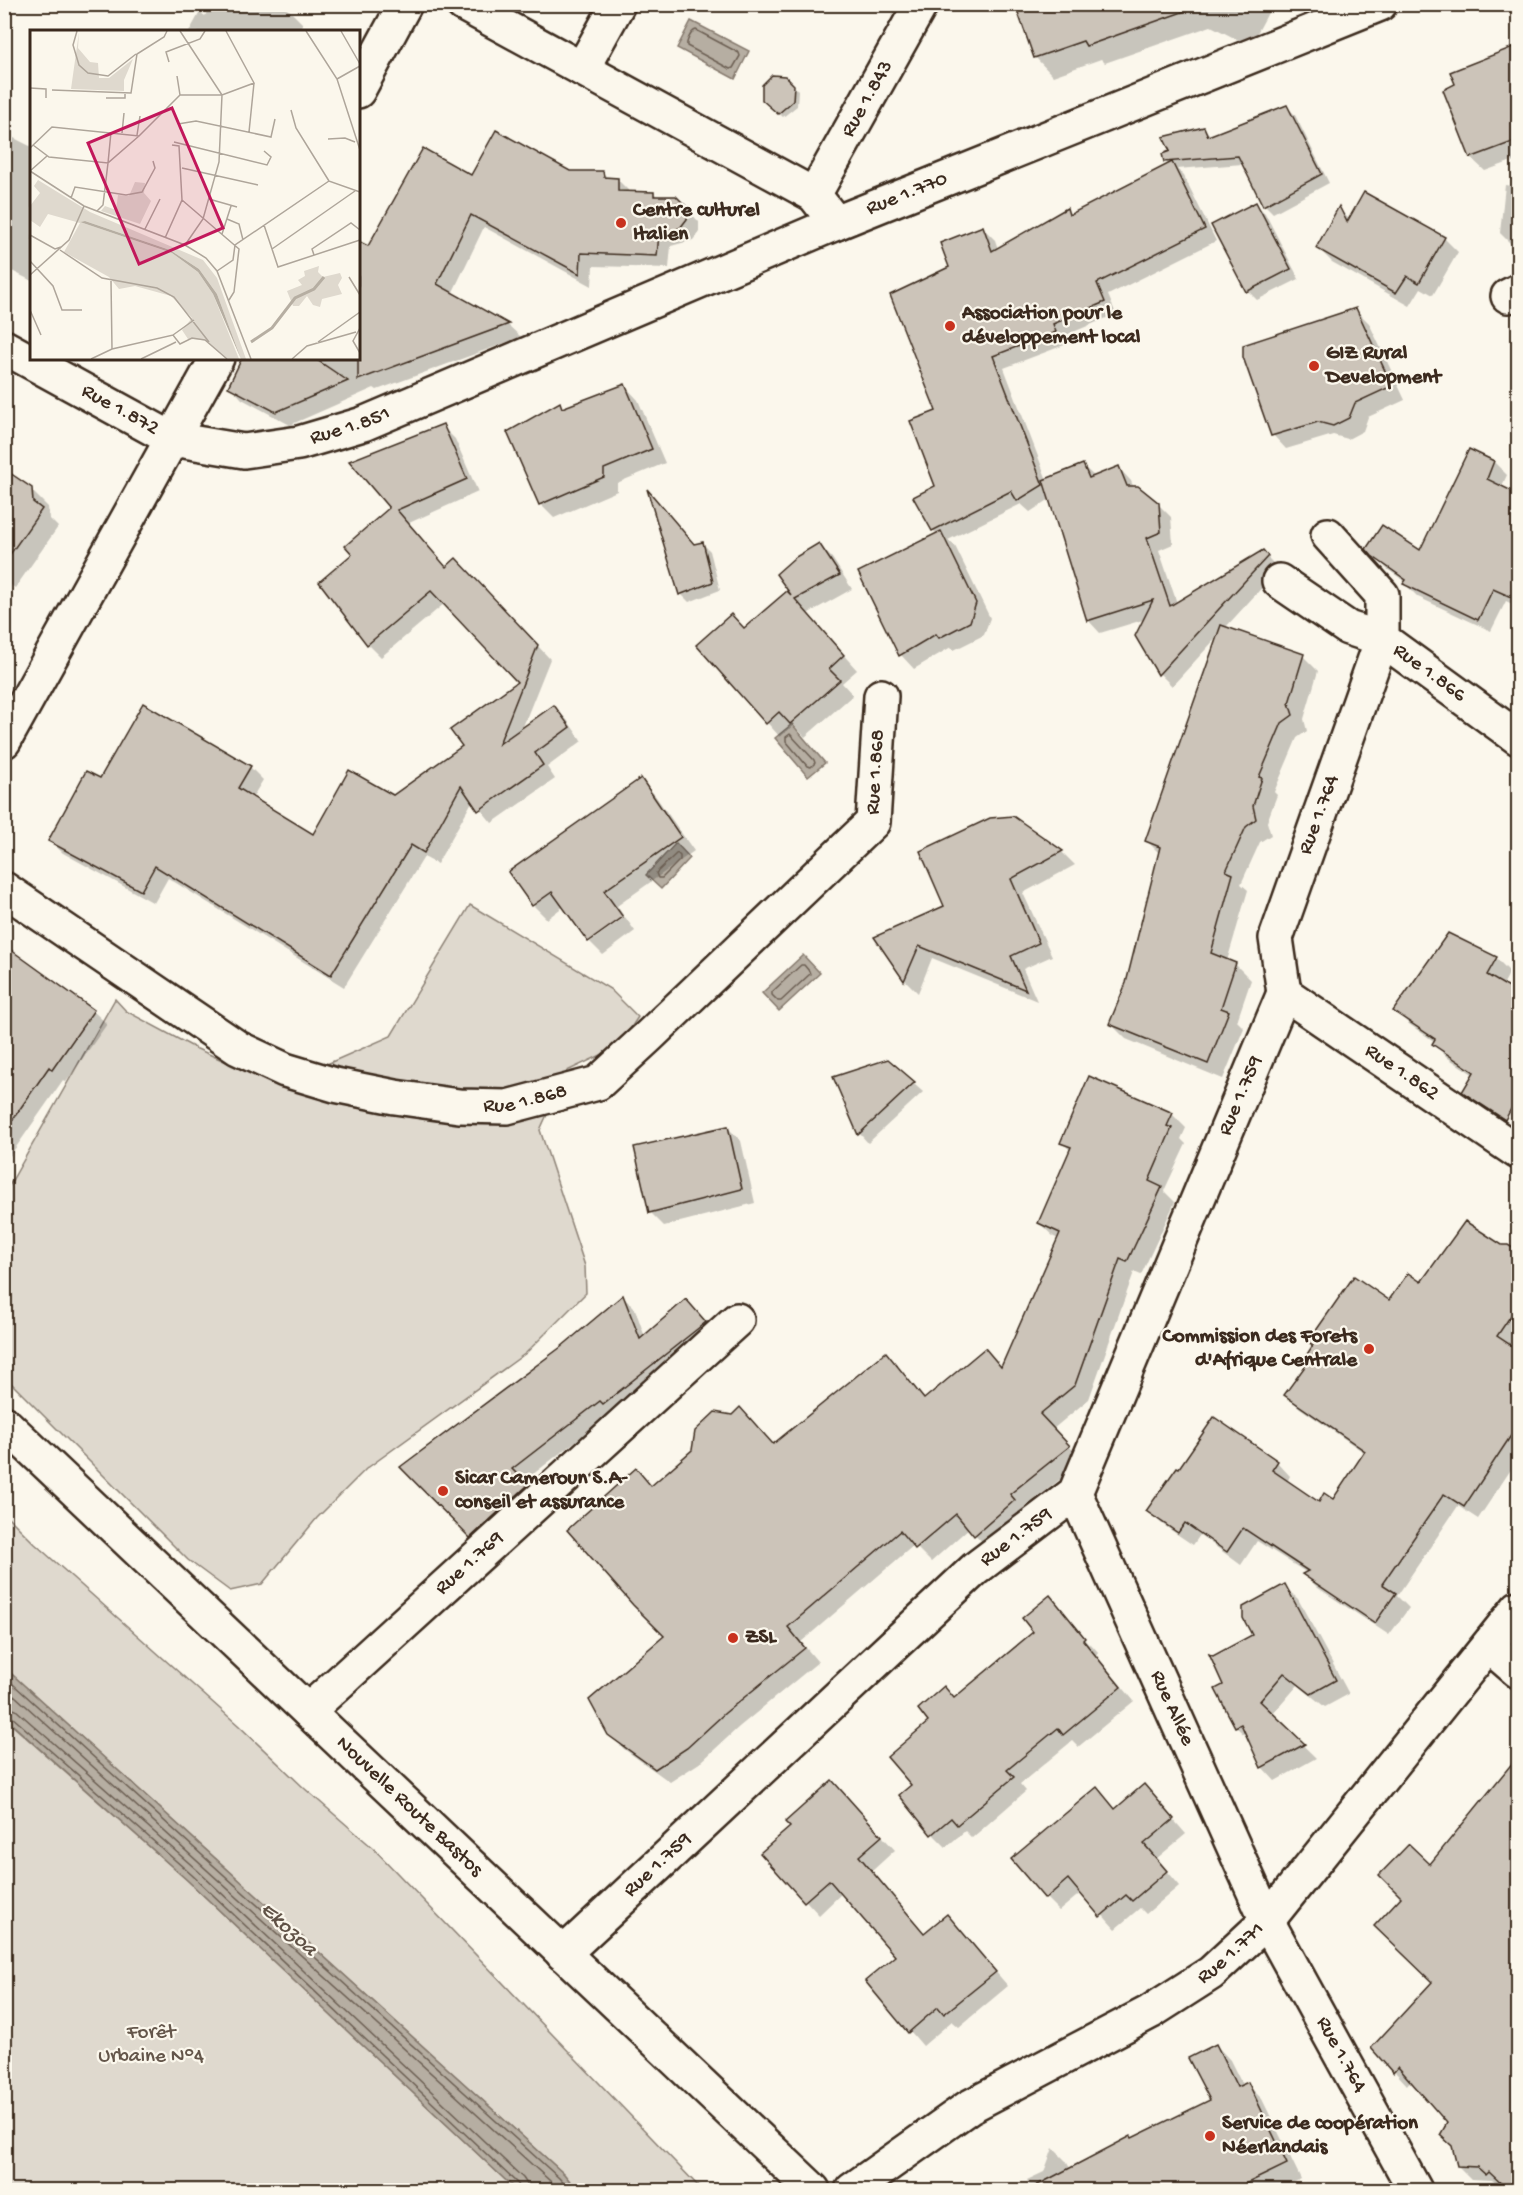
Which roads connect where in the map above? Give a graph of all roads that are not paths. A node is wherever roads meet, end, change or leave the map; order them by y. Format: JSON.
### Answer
{"nodes":[{"id":1,"x":405,"y":4,"type":"edge"},
{"id":2,"x":463,"y":4,"type":"edge"},
{"id":3,"x":618,"y":4,"type":"edge"},
{"id":4,"x":921,"y":4,"type":"edge"},
{"id":5,"x":1380,"y":4,"type":"edge"},
{"id":6,"x":582,"y":69,"type":"junction"},
{"id":7,"x":360,"y":87,"type":"edge"},
{"id":8,"x":814,"y":195,"type":"junction"},
{"id":9,"x":836,"y":223,"type":"junction"},
{"id":10,"x":4,"y":347,"type":"edge"},
{"id":11,"x":216,"y":360,"type":"edge"},
{"id":12,"x":172,"y":439,"type":"junction"},
{"id":13,"x":1328,"y":535,"type":"dead end"},
{"id":14,"x":1279,"y":581,"type":"dead end"},
{"id":15,"x":1382,"y":639,"type":"junction"},
{"id":16,"x":881,"y":696,"type":"dead end"},
{"id":17,"x":1518,"y":738,"type":"edge"},
{"id":18,"x":4,"y":741,"type":"edge"},
{"id":19,"x":4,"y":889,"type":"edge"},
{"id":20,"x":1284,"y":993,"type":"junction"},
{"id":21,"x":1518,"y":1152,"type":"edge"},
{"id":22,"x":737,"y":1320,"type":"dead end"},
{"id":23,"x":4,"y":1423,"type":"edge"},
{"id":24,"x":1075,"y":1493,"type":"junction"},
{"id":25,"x":1518,"y":1608,"type":"edge"},
{"id":26,"x":1489,"y":1646,"type":"junction"},
{"id":27,"x":1518,"y":1671,"type":"edge"},
{"id":28,"x":308,"y":1711,"type":"junction"},
{"id":29,"x":1267,"y":1922,"type":"junction"},
{"id":30,"x":563,"y":1954,"type":"junction"},
{"id":31,"x":813,"y":2190,"type":"edge"},
{"id":32,"x":852,"y":2190,"type":"edge"},
{"id":33,"x":1415,"y":2190,"type":"edge"}],
"edges":[{"from":1,"to":7,"type":"street"},
{"from":2,"to":6,"type":"street"},
{"from":3,"to":6,"type":"street"},
{"from":4,"to":8,"type":"street","name":"Rue 1.843"},
{"from":5,"to":9,"type":"street","name":"Rue 1.770"},
{"from":6,"to":8,"type":"street"},
{"from":8,"to":9,"type":"street"},
{"from":9,"to":12,"type":"street","name":"Rue 1.851"},
{"from":10,"to":12,"type":"street","name":"Rue 1.872"},
{"from":11,"to":12,"type":"street"},
{"from":12,"to":18,"type":"street"},
{"from":13,"to":15,"type":"street","name":"Rue 1.866"},
{"from":14,"to":15,"type":"street"},
{"from":15,"to":17,"type":"street","name":"Rue 1.866"},
{"from":15,"to":20,"type":"street","name":"Rue 1.764"},
{"from":16,"to":19,"type":"street","name":"Rue 1.868"},
{"from":20,"to":21,"type":"street","name":"Rue 1.862"},
{"from":20,"to":24,"type":"street","name":"Rue 1.759"},
{"from":22,"to":28,"type":"street","name":"Rue 1.769"},
{"from":23,"to":28,"type":"street","name":"Nouvelle Route Bastos"},
{"from":24,"to":29,"type":"street","name":"Rue Allée"},
{"from":24,"to":30,"type":"street","name":"Rue 1.759"},
{"from":25,"to":26,"type":"street","name":"Rue 1.771"},
{"from":26,"to":27,"type":"street"},
{"from":26,"to":29,"type":"street","name":"Rue 1.771"},
{"from":28,"to":30,"type":"street","name":"Nouvelle Route Bastos"},
{"from":29,"to":32,"type":"street","name":"Rue 1.771"},
{"from":29,"to":33,"type":"street","name":"Rue 1.764"},
{"from":30,"to":31,"type":"street","name":"Nouvelle Route Bastos"}]}
